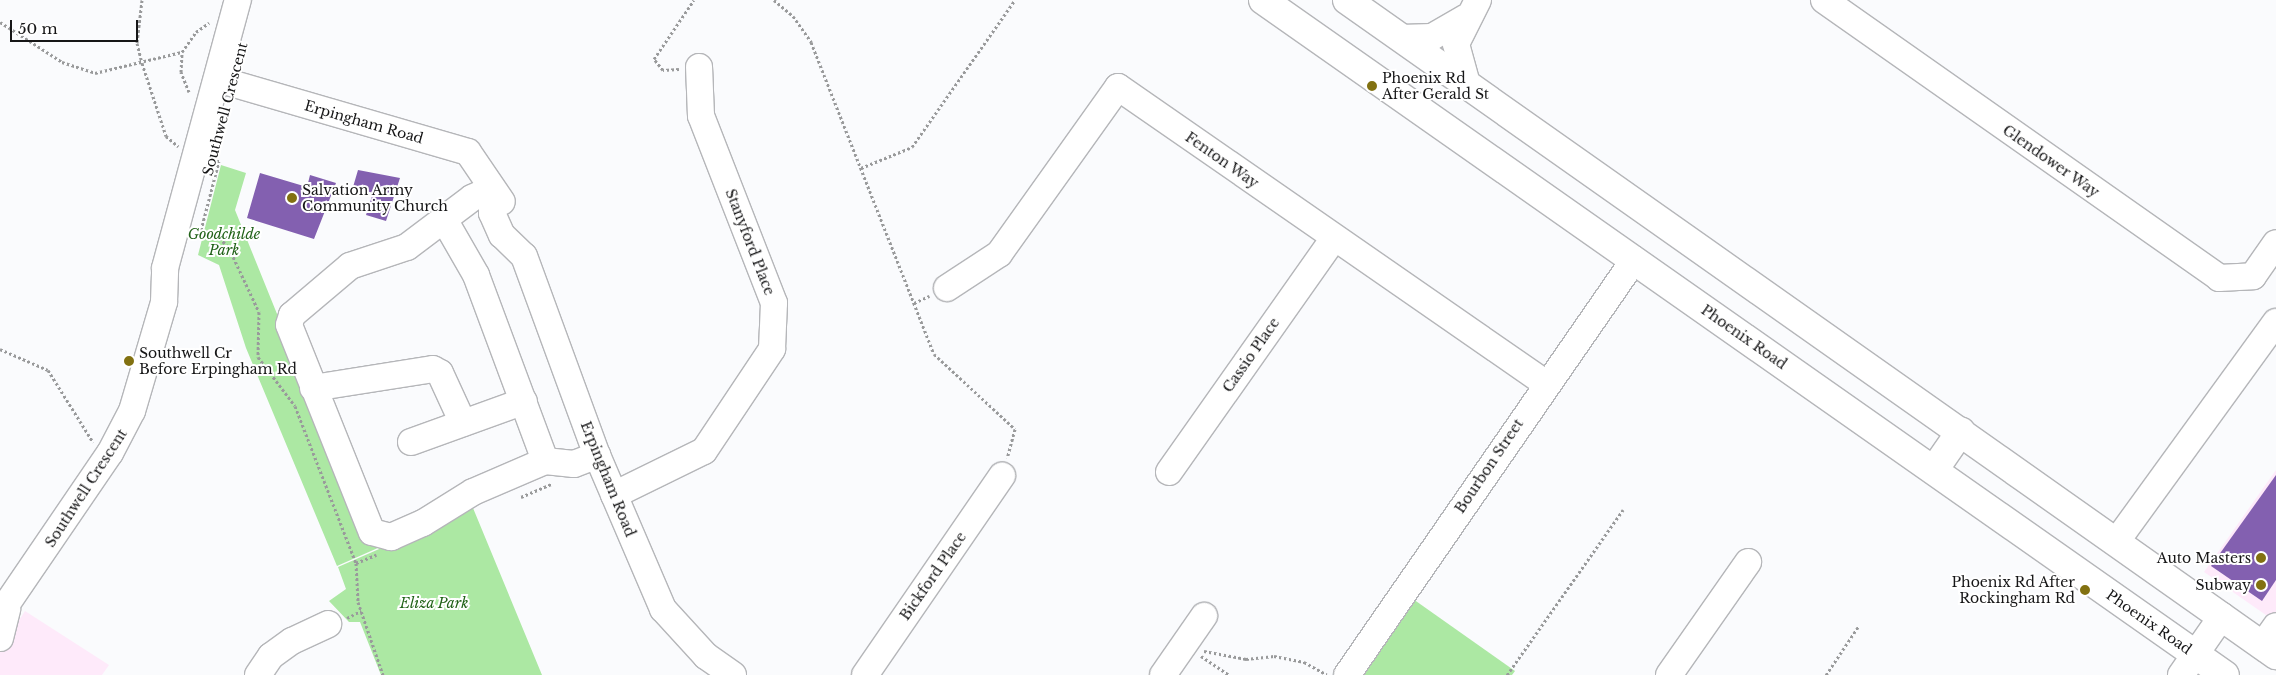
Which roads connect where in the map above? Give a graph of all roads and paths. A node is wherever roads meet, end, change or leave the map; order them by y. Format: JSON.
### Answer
{"nodes":[{"id":1,"x":142,"y":0,"type":"edge"},
{"id":2,"x":238,"y":0,"type":"edge"},
{"id":3,"x":253,"y":0,"type":"edge"},
{"id":4,"x":694,"y":0,"type":"edge"},
{"id":5,"x":774,"y":0,"type":"edge"},
{"id":6,"x":1015,"y":0,"type":"edge"},
{"id":7,"x":1263,"y":0,"type":"edge"},
{"id":8,"x":1347,"y":0,"type":"edge"},
{"id":9,"x":1824,"y":0,"type":"edge"},
{"id":10,"x":1472,"y":8,"type":"edge"},
{"id":11,"x":0,"y":22,"type":"edge"},
{"id":12,"x":1401,"y":38,"type":"junction"},
{"id":13,"x":182,"y":52,"type":"dead end"},
{"id":14,"x":142,"y":63,"type":"junction"},
{"id":15,"x":700,"y":67,"type":"joint"},
{"id":16,"x":225,"y":81,"type":"junction"},
{"id":17,"x":1467,"y":84,"type":"junction"},
{"id":18,"x":203,"y":158,"type":"junction"},
{"id":19,"x":860,"y":168,"type":"junction"},
{"id":20,"x":492,"y":189,"type":"junction"},
{"id":21,"x":445,"y":221,"type":"junction"},
{"id":22,"x":197,"y":229,"type":"junction"},
{"id":23,"x":1334,"y":238,"type":"junction"},
{"id":24,"x":2276,"y":243,"type":"edge"},
{"id":25,"x":1634,"y":260,"type":"junction"},
{"id":26,"x":947,"y":288,"type":"dead end"},
{"id":27,"x":164,"y":302,"type":"junction"},
{"id":28,"x":2276,"y":322,"type":"edge"},
{"id":29,"x":0,"y":349,"type":"edge"},
{"id":30,"x":1545,"y":383,"type":"junction"},
{"id":31,"x":313,"y":388,"type":"junction"},
{"id":32,"x":524,"y":401,"type":"junction"},
{"id":33,"x":463,"y":423,"type":"junction"},
{"id":34,"x":1961,"y":432,"type":"junction"},
{"id":35,"x":411,"y":442,"type":"dead end"},
{"id":36,"x":110,"y":453,"type":"junction"},
{"id":37,"x":597,"y":455,"type":"junction"},
{"id":38,"x":545,"y":461,"type":"junction"},
{"id":39,"x":1934,"y":470,"type":"junction"},
{"id":40,"x":1169,"y":472,"type":"dead end"},
{"id":41,"x":1002,"y":476,"type":"joint"},
{"id":42,"x":614,"y":495,"type":"junction"},
{"id":43,"x":1623,"y":510,"type":"dead end"},
{"id":44,"x":2116,"y":542,"type":"junction"},
{"id":45,"x":1748,"y":562,"type":"dead end"},
{"id":46,"x":1204,"y":616,"type":"dead end"},
{"id":47,"x":2222,"y":616,"type":"junction"},
{"id":48,"x":2,"y":624,"type":"edge"},
{"id":49,"x":328,"y":624,"type":"dead end"},
{"id":50,"x":1858,"y":627,"type":"dead end"},
{"id":51,"x":2271,"y":642,"type":"edge"},
{"id":52,"x":1184,"y":645,"type":"junction"},
{"id":53,"x":2188,"y":665,"type":"edge"},
{"id":54,"x":258,"y":675,"type":"edge"},
{"id":55,"x":383,"y":675,"type":"edge"},
{"id":56,"x":733,"y":675,"type":"edge"},
{"id":57,"x":865,"y":675,"type":"edge"},
{"id":58,"x":1163,"y":675,"type":"edge"},
{"id":59,"x":1229,"y":675,"type":"edge"},
{"id":60,"x":1327,"y":675,"type":"edge"},
{"id":61,"x":1347,"y":675,"type":"edge"},
{"id":62,"x":1507,"y":675,"type":"edge"},
{"id":63,"x":1669,"y":675,"type":"edge"},
{"id":64,"x":1826,"y":675,"type":"edge"},
{"id":65,"x":2225,"y":675,"type":"edge"}],
"edges":[{"from":1,"to":14,"type":"path"},
{"from":2,"to":16,"type":"street","name":"Southwell Crescent"},
{"from":3,"to":16,"type":"street","name":"Southwell Crescent"},
{"from":4,"to":15,"type":"path"},
{"from":5,"to":19,"type":"path"},
{"from":6,"to":19,"type":"path"},
{"from":7,"to":25,"type":"main road","name":"Phoenix Road"},
{"from":8,"to":12,"type":"main road"},
{"from":9,"to":24,"type":"street","name":"Glendower Way"},
{"from":10,"to":12,"type":"street"},
{"from":10,"to":17,"type":"street"},
{"from":11,"to":14,"type":"path"},
{"from":12,"to":17,"type":"main road"},
{"from":13,"to":14,"type":"path"},
{"from":14,"to":18,"type":"path"},
{"from":15,"to":42,"type":"street","name":"Stanyford Place"},
{"from":16,"to":18,"type":"street","name":"Southwell Crescent"},
{"from":16,"to":20,"type":"street","name":"Erpingham Road"},
{"from":17,"to":34,"type":"main road"},
{"from":18,"to":22,"type":"street","name":"Southwell Crescent"},
{"from":18,"to":22,"type":"path"},
{"from":18,"to":27,"type":"street","name":"Southwell Crescent"},
{"from":19,"to":41,"type":"path"},
{"from":20,"to":21,"type":"street"},
{"from":20,"to":37,"type":"street","name":"Erpingham Road"},
{"from":21,"to":31,"type":"street"},
{"from":21,"to":32,"type":"street"},
{"from":22,"to":27,"type":"street","name":"Southwell Crescent"},
{"from":22,"to":55,"type":"path"},
{"from":23,"to":26,"type":"street","name":"Fenton Way"},
{"from":23,"to":30,"type":"street","name":"Fenton Way"},
{"from":23,"to":40,"type":"street","name":"Cassio Place"},
{"from":25,"to":30,"type":"street","name":"Bourbon Street"},
{"from":25,"to":39,"type":"main road","name":"Phoenix Road"},
{"from":27,"to":36,"type":"street","name":"Southwell Crescent"},
{"from":28,"to":44,"type":"street"},
{"from":29,"to":36,"type":"path"},
{"from":30,"to":61,"type":"street","name":"Bourbon Street"},
{"from":31,"to":33,"type":"street"},
{"from":31,"to":38,"type":"street"},
{"from":32,"to":33,"type":"street"},
{"from":32,"to":38,"type":"street"},
{"from":33,"to":35,"type":"street"},
{"from":34,"to":39,"type":"main road"},
{"from":34,"to":44,"type":"main road"},
{"from":36,"to":48,"type":"street","name":"Southwell Crescent"},
{"from":37,"to":38,"type":"street"},
{"from":37,"to":42,"type":"street","name":"Erpingham Road"},
{"from":39,"to":53,"type":"main road","name":"Phoenix Road"},
{"from":41,"to":57,"type":"street","name":"Bickford Place"},
{"from":42,"to":56,"type":"street","name":"Erpingham Road"},
{"from":43,"to":62,"type":"path"},
{"from":44,"to":47,"type":"main road"},
{"from":45,"to":63,"type":"street"},
{"from":46,"to":52,"type":"street"},
{"from":47,"to":51,"type":"main road"},
{"from":47,"to":53,"type":"street"},
{"from":49,"to":54,"type":"street"},
{"from":50,"to":64,"type":"path"},
{"from":52,"to":58,"type":"street"},
{"from":52,"to":59,"type":"path"},
{"from":52,"to":60,"type":"path"},
{"from":53,"to":65,"type":"main road","name":"Phoenix Road"}]}
